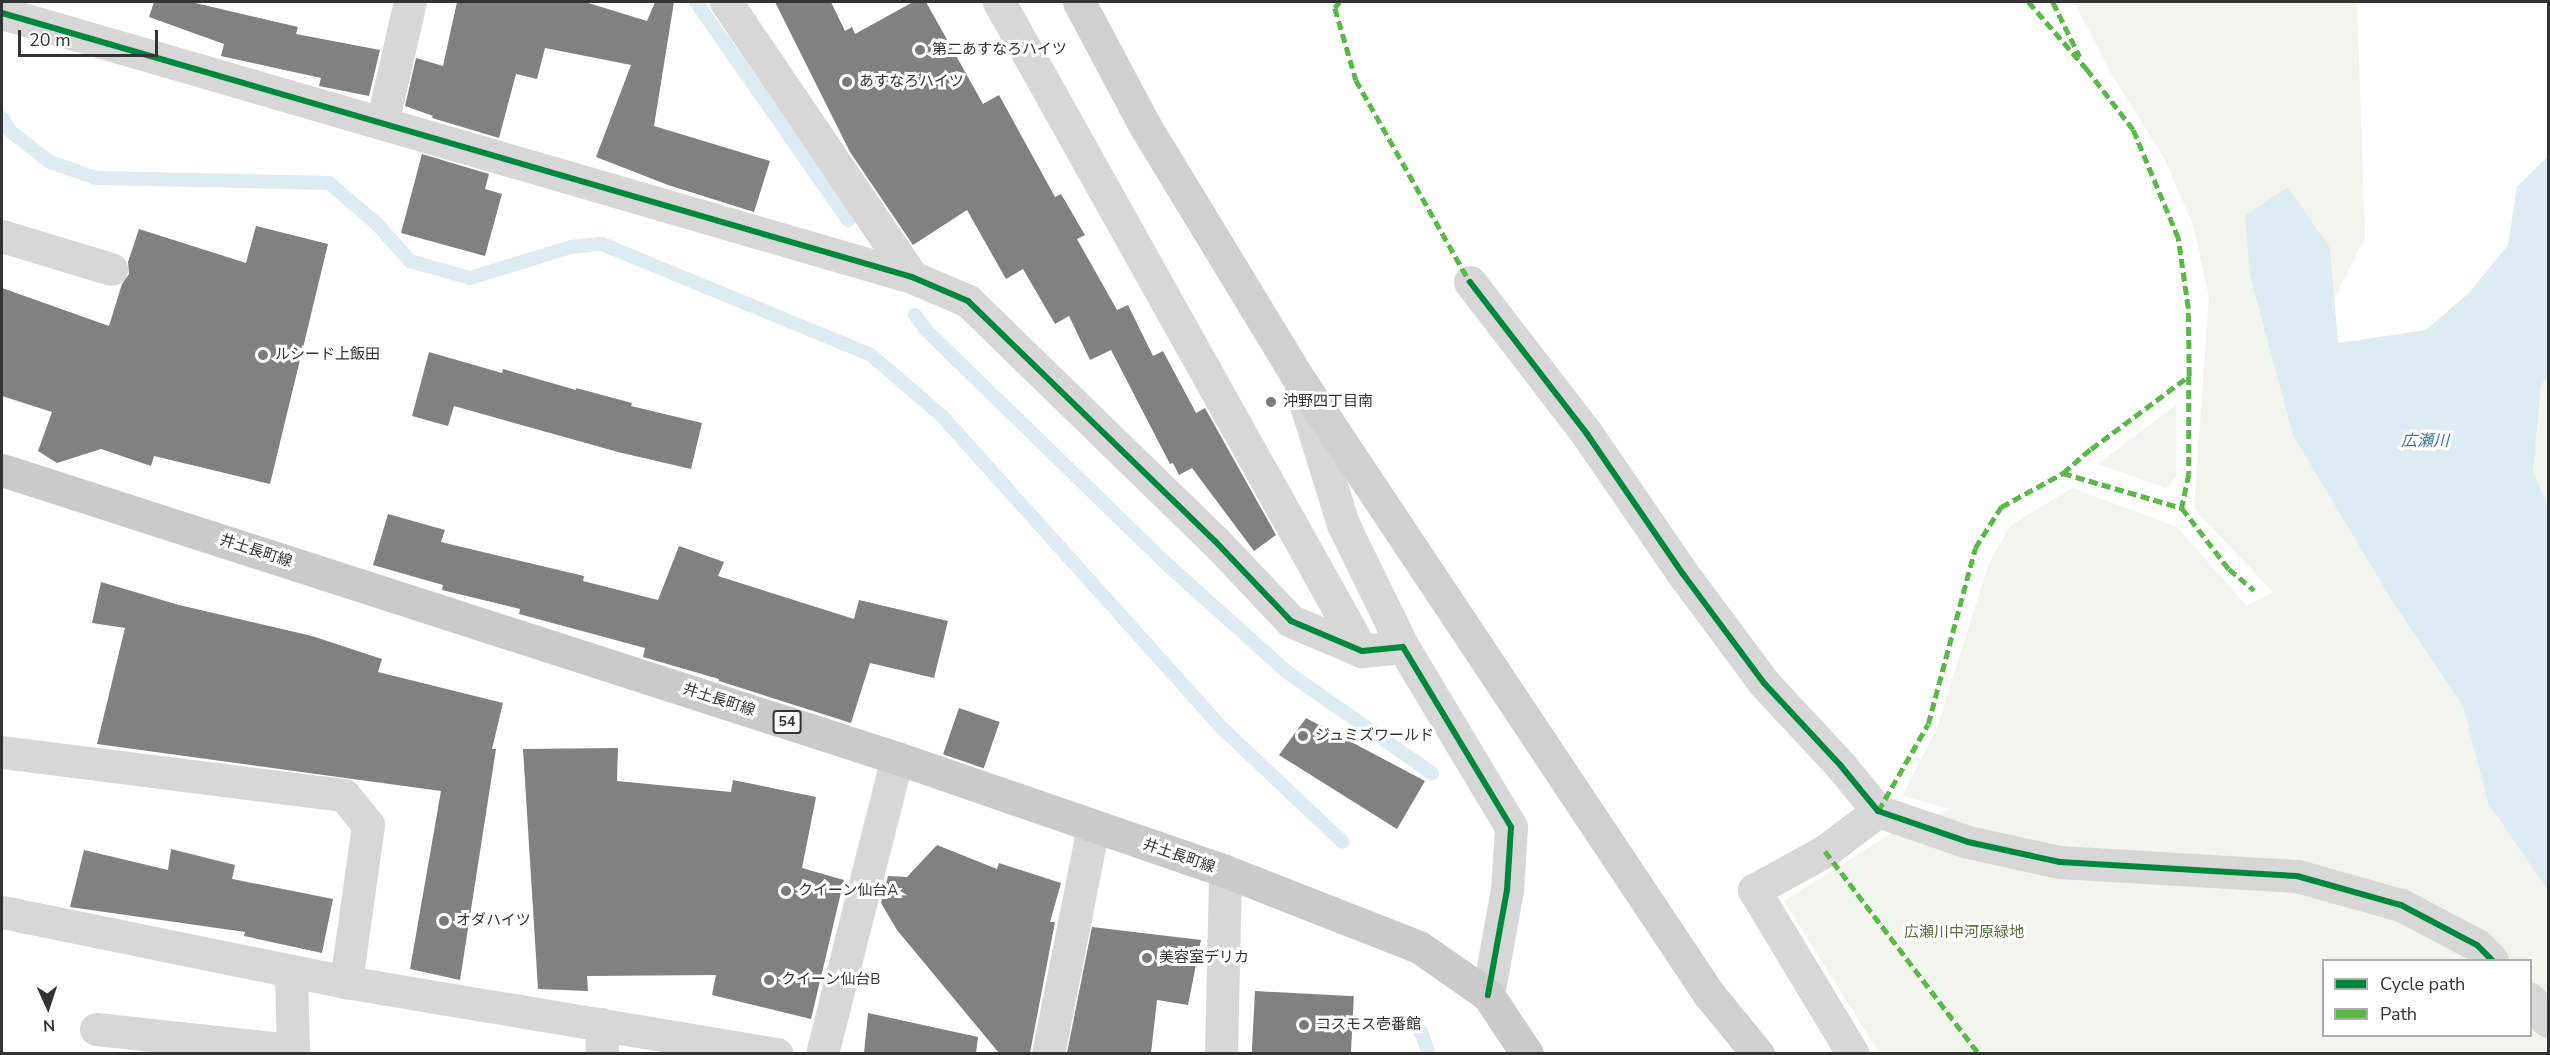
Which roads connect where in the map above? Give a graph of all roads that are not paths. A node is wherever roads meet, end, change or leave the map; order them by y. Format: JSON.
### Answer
{"nodes":[{"id":1,"x":410,"y":2,"type":"edge"},
{"id":2,"x":726,"y":2,"type":"edge"},
{"id":3,"x":999,"y":2,"type":"edge"},
{"id":4,"x":1079,"y":2,"type":"edge"},
{"id":5,"x":2,"y":14,"type":"edge"},
{"id":6,"x":382,"y":123,"type":"junction"},
{"id":7,"x":2,"y":236,"type":"edge"},
{"id":8,"x":111,"y":269,"type":"dead end"},
{"id":9,"x":912,"y":277,"type":"junction"},
{"id":10,"x":1470,"y":282,"type":"dead end"},
{"id":11,"x":1298,"y":376,"type":"junction"},
{"id":12,"x":2,"y":470,"type":"edge"},
{"id":13,"x":1402,"y":647,"type":"junction"},
{"id":14,"x":1362,"y":651,"type":"junction"},
{"id":15,"x":2,"y":752,"type":"edge"},
{"id":16,"x":897,"y":758,"type":"junction"},
{"id":17,"x":1878,"y":811,"type":"junction"},
{"id":18,"x":1093,"y":827,"type":"junction"},
{"id":19,"x":1225,"y":871,"type":"junction"},
{"id":20,"x":2,"y":912,"type":"edge"},
{"id":21,"x":2491,"y":959,"type":"edge"},
{"id":22,"x":291,"y":971,"type":"junction"},
{"id":23,"x":346,"y":982,"type":"junction"},
{"id":24,"x":1488,"y":995,"type":"junction"},
{"id":25,"x":2532,"y":1001,"type":"edge"},
{"id":26,"x":2548,"y":1021,"type":"edge"},
{"id":27,"x":96,"y":1029,"type":"dead end"},
{"id":28,"x":602,"y":1039,"type":"edge"},
{"id":29,"x":293,"y":1052,"type":"edge"},
{"id":30,"x":777,"y":1053,"type":"edge"},
{"id":31,"x":822,"y":1053,"type":"edge"},
{"id":32,"x":1048,"y":1053,"type":"edge"},
{"id":33,"x":1221,"y":1053,"type":"edge"},
{"id":34,"x":1527,"y":1053,"type":"edge"},
{"id":35,"x":1758,"y":1053,"type":"edge"},
{"id":36,"x":1853,"y":1053,"type":"edge"}],
"edges":[{"from":1,"to":6,"type":"street"},
{"from":2,"to":9,"type":"street"},
{"from":3,"to":14,"type":"street"},
{"from":4,"to":11,"type":"street"},
{"from":5,"to":6,"type":"street"},
{"from":6,"to":9,"type":"street"},
{"from":7,"to":8,"type":"street"},
{"from":9,"to":14,"type":"street"},
{"from":10,"to":17,"type":"street"},
{"from":11,"to":13,"type":"street"},
{"from":11,"to":35,"type":"street"},
{"from":12,"to":16,"type":"main road","name":"井土長町線","number":"54"},
{"from":13,"to":14,"type":"street"},
{"from":13,"to":24,"type":"street"},
{"from":15,"to":23,"type":"street"},
{"from":16,"to":18,"type":"main road","name":"井土長町線","number":"54"},
{"from":16,"to":31,"type":"street"},
{"from":17,"to":21,"type":"street"},
{"from":17,"to":36,"type":"street"},
{"from":18,"to":19,"type":"main road","name":"井土長町線","number":"54"},
{"from":18,"to":32,"type":"street"},
{"from":19,"to":24,"type":"main road","name":"井土長町線","number":"54"},
{"from":19,"to":33,"type":"street"},
{"from":20,"to":22,"type":"street"},
{"from":22,"to":23,"type":"street"},
{"from":22,"to":29,"type":"street"},
{"from":23,"to":28,"type":"street"},
{"from":24,"to":34,"type":"main road","name":"井土長町線","number":"54"},
{"from":25,"to":26,"type":"street"},
{"from":27,"to":29,"type":"street"},
{"from":28,"to":30,"type":"street"}]}
